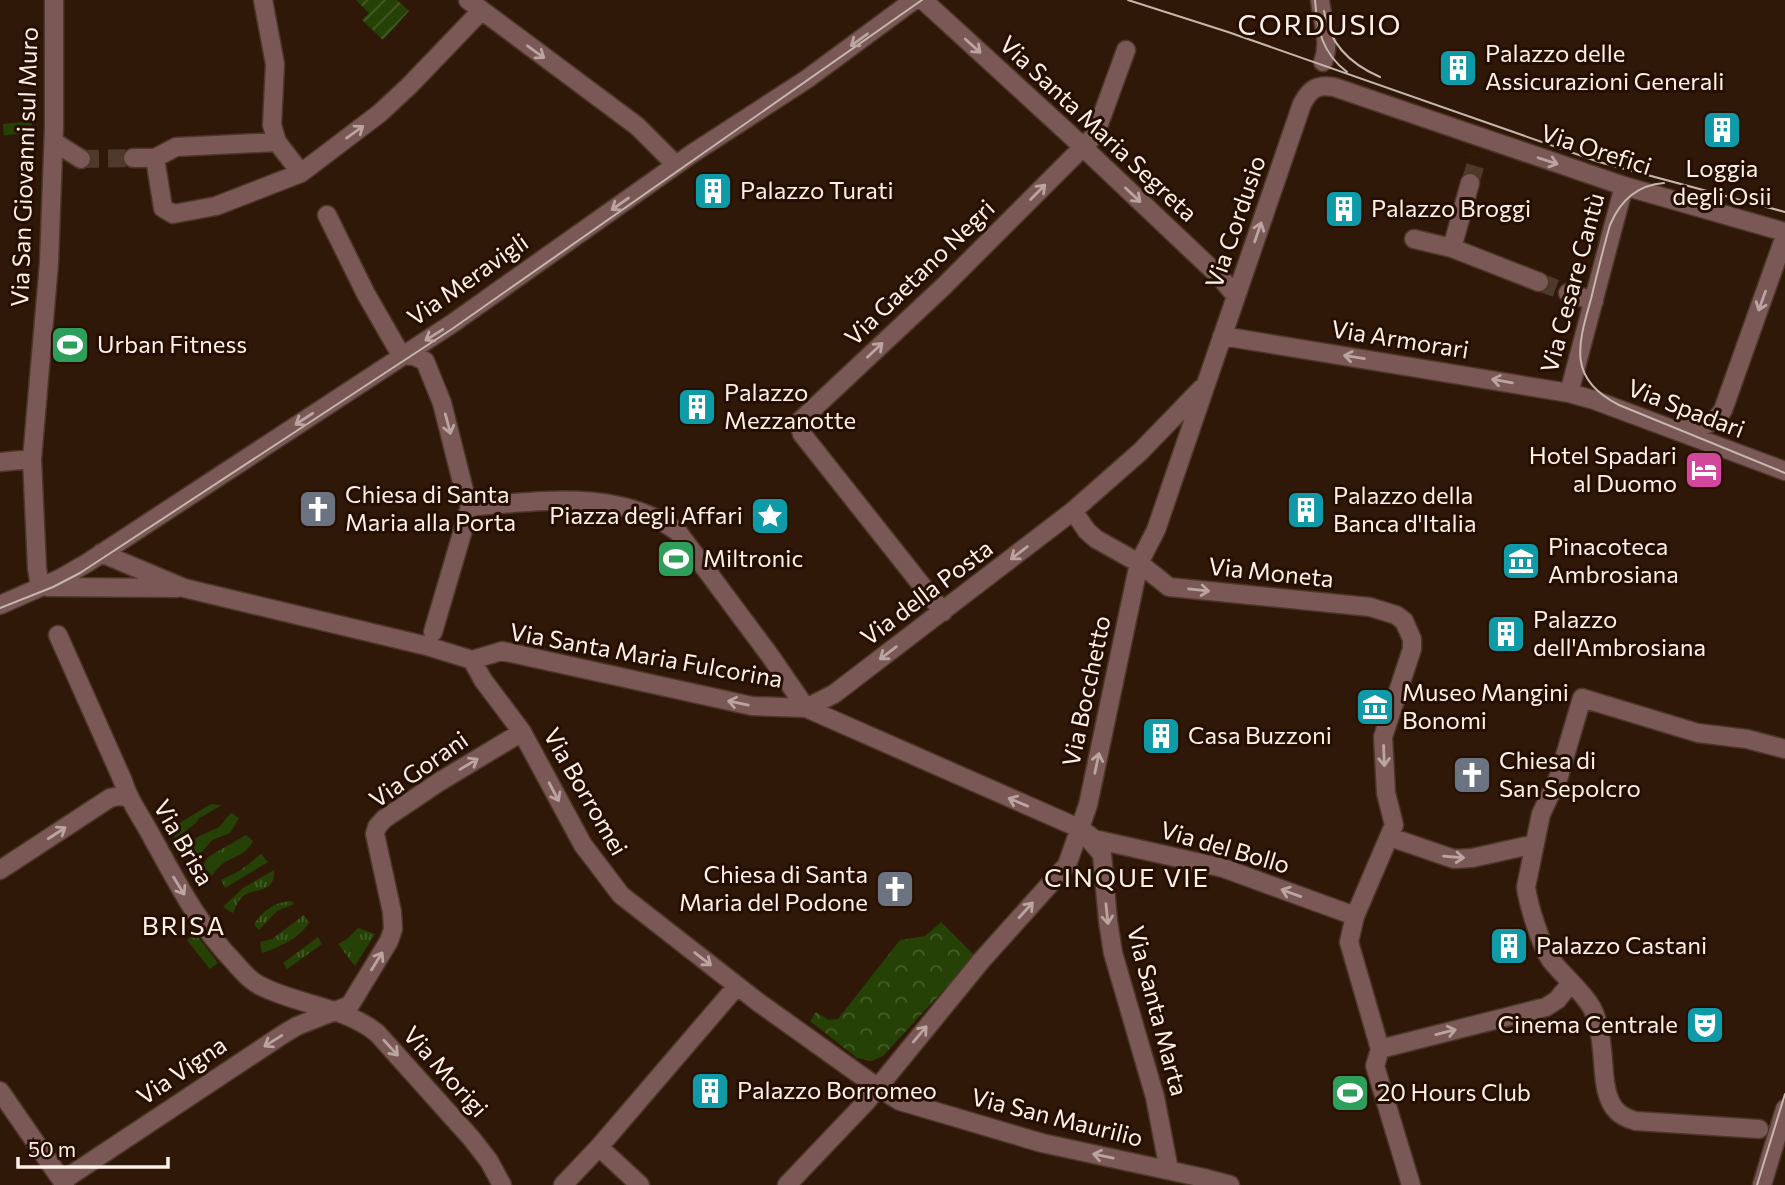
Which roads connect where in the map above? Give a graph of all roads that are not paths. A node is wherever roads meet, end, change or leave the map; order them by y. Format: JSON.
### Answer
{"nodes":[{"id":1,"x":54,"y":0,"type":"edge"},
{"id":2,"x":262,"y":0,"type":"edge"},
{"id":3,"x":914,"y":0,"type":"edge"},
{"id":4,"x":923,"y":0,"type":"edge"},
{"id":5,"x":1320,"y":0,"type":"edge"},
{"id":6,"x":474,"y":6,"type":"edge"},
{"id":7,"x":1126,"y":50,"type":"dead end"},
{"id":8,"x":1323,"y":61,"type":"dead end"},
{"id":9,"x":1323,"y":85,"type":"joint"},
{"id":10,"x":54,"y":142,"type":"junction"},
{"id":11,"x":277,"y":142,"type":"junction"},
{"id":12,"x":1083,"y":148,"type":"junction"},
{"id":13,"x":133,"y":158,"type":"tunnel mouth"},
{"id":14,"x":155,"y":158,"type":"junction"},
{"id":15,"x":81,"y":159,"type":"tunnel mouth"},
{"id":16,"x":676,"y":165,"type":"junction"},
{"id":17,"x":301,"y":173,"type":"junction"},
{"id":18,"x":1470,"y":183,"type":"tunnel mouth"},
{"id":19,"x":1624,"y":186,"type":"junction"},
{"id":20,"x":327,"y":215,"type":"dead end"},
{"id":21,"x":1785,"y":234,"type":"edge"},
{"id":22,"x":1415,"y":239,"type":"dead end"},
{"id":23,"x":1452,"y":248,"type":"junction"},
{"id":24,"x":1539,"y":282,"type":"tunnel mouth"},
{"id":25,"x":1569,"y":293,"type":"tunnel mouth"},
{"id":26,"x":1236,"y":296,"type":"junction"},
{"id":27,"x":1594,"y":301,"type":"junction"},
{"id":28,"x":1223,"y":336,"type":"junction"},
{"id":29,"x":401,"y":355,"type":"junction"},
{"id":30,"x":1206,"y":384,"type":"junction"},
{"id":31,"x":1569,"y":393,"type":"junction"},
{"id":32,"x":1663,"y":427,"type":"junction"},
{"id":33,"x":32,"y":459,"type":"junction"},
{"id":34,"x":0,"y":462,"type":"edge"},
{"id":35,"x":1785,"y":471,"type":"edge"},
{"id":36,"x":471,"y":503,"type":"junction"},
{"id":37,"x":1073,"y":511,"type":"junction"},
{"id":38,"x":101,"y":554,"type":"junction"},
{"id":39,"x":1139,"y":563,"type":"junction"},
{"id":40,"x":40,"y":587,"type":"junction"},
{"id":41,"x":184,"y":588,"type":"junction"},
{"id":42,"x":0,"y":605,"type":"edge"},
{"id":43,"x":943,"y":612,"type":"junction"},
{"id":44,"x":433,"y":632,"type":"dead end"},
{"id":45,"x":58,"y":635,"type":"dead end"},
{"id":46,"x":472,"y":660,"type":"junction"},
{"id":47,"x":806,"y":708,"type":"junction"},
{"id":48,"x":522,"y":732,"type":"junction"},
{"id":49,"x":1785,"y":749,"type":"edge"},
{"id":50,"x":127,"y":797,"type":"junction"},
{"id":51,"x":1081,"y":829,"type":"junction"},
{"id":52,"x":1390,"y":837,"type":"junction"},
{"id":53,"x":1534,"y":847,"type":"junction"},
{"id":54,"x":0,"y":870,"type":"edge"},
{"id":55,"x":1355,"y":916,"type":"junction"},
{"id":56,"x":1571,"y":983,"type":"junction"},
{"id":57,"x":737,"y":986,"type":"junction"},
{"id":58,"x":335,"y":1012,"type":"junction"},
{"id":59,"x":1380,"y":1049,"type":"junction"},
{"id":60,"x":877,"y":1087,"type":"junction"},
{"id":61,"x":0,"y":1091,"type":"edge"},
{"id":62,"x":1785,"y":1109,"type":"edge"},
{"id":63,"x":1759,"y":1129,"type":"dead end"},
{"id":64,"x":600,"y":1147,"type":"junction"},
{"id":65,"x":1169,"y":1170,"type":"junction"},
{"id":66,"x":1205,"y":1181,"type":"edge"},
{"id":67,"x":64,"y":1183,"type":"edge"},
{"id":68,"x":502,"y":1185,"type":"edge"},
{"id":69,"x":563,"y":1185,"type":"edge"},
{"id":70,"x":640,"y":1185,"type":"edge"},
{"id":71,"x":787,"y":1185,"type":"edge"},
{"id":72,"x":1230,"y":1185,"type":"edge"},
{"id":73,"x":1411,"y":1185,"type":"edge"},
{"id":74,"x":1762,"y":1185,"type":"edge"}],
"edges":[{"from":1,"to":10,"type":"street","name":"Via San Giovanni sul Muro"},
{"from":2,"to":11,"type":"street"},
{"from":3,"to":16,"type":"street","name":"Via Meravigli","one_way":true},
{"from":4,"to":12,"type":"street","name":"Via Santa Maria Segreta","one_way":true},
{"from":5,"to":8,"type":"street"},
{"from":6,"to":16,"type":"street","one_way":true},
{"from":17,"to":6,"type":"street","one_way":true},
{"from":7,"to":12,"type":"street","name":"Via Gaetano Negri"},
{"from":9,"to":19,"type":"street","name":"Via Orefici","one_way":true},
{"from":26,"to":9,"type":"street","name":"Via Cordusio","one_way":true},
{"from":10,"to":15,"type":"street"},
{"from":10,"to":33,"type":"street","name":"Via San Giovanni sul Muro"},
{"from":11,"to":14,"type":"street"},
{"from":11,"to":17,"type":"street"},
{"from":12,"to":26,"type":"street","name":"Via Santa Maria Segreta","one_way":true},
{"from":43,"to":12,"type":"street","name":"Via Gaetano Negri","one_way":true},
{"from":13,"to":14,"type":"street"},
{"from":14,"to":17,"type":"street"},
{"from":16,"to":29,"type":"street","name":"Via Meravigli","one_way":true},
{"from":18,"to":23,"type":"street"},
{"from":19,"to":21,"type":"street","name":"Via Orefici"},
{"from":19,"to":27,"type":"street","name":"Via Cesare Cantù"},
{"from":20,"to":29,"type":"street"},
{"from":21,"to":32,"type":"street","one_way":true},
{"from":22,"to":23,"type":"street"},
{"from":23,"to":24,"type":"street"},
{"from":25,"to":27,"type":"street"},
{"from":26,"to":28,"type":"street","name":"Via Cordusio"},
{"from":27,"to":31,"type":"street","name":"Via Cesare Cantù"},
{"from":28,"to":30,"type":"street","name":"Via Cordusio"},
{"from":31,"to":28,"type":"street","name":"Via Armorari","one_way":true},
{"from":29,"to":36,"type":"street","one_way":true},
{"from":29,"to":38,"type":"street","name":"Via Meravigli","one_way":true},
{"from":30,"to":37,"type":"street","name":"Via della Posta"},
{"from":30,"to":39,"type":"street","name":"Via Bocchetto"},
{"from":31,"to":32,"type":"street","name":"Via Spadari"},
{"from":32,"to":35,"type":"street","name":"Via Spadari"},
{"from":33,"to":34,"type":"street"},
{"from":33,"to":40,"type":"street","name":"Via San Giovanni sul Muro"},
{"from":36,"to":44,"type":"street"},
{"from":36,"to":47,"type":"street"},
{"from":37,"to":39,"type":"street","name":"Via Moneta"},
{"from":37,"to":43,"type":"street","name":"Via della Posta","one_way":true},
{"from":38,"to":40,"type":"street","name":"Via Meravigli"},
{"from":38,"to":41,"type":"street"},
{"from":51,"to":39,"type":"street","name":"Via Bocchetto","one_way":true},
{"from":39,"to":52,"type":"street","name":"Via Moneta","one_way":true},
{"from":40,"to":41,"type":"street"},
{"from":40,"to":42,"type":"street","name":"Via Meravigli"},
{"from":41,"to":46,"type":"street"},
{"from":43,"to":47,"type":"street","name":"Via della Posta","one_way":true},
{"from":45,"to":50,"type":"street","name":"Via Brisa"},
{"from":47,"to":46,"type":"street","name":"Via Santa Maria Fulcorina","one_way":true},
{"from":46,"to":48,"type":"street","name":"Via Borromei"},
{"from":51,"to":47,"type":"street","name":"Via Santa Maria Fulcorina","one_way":true},
{"from":48,"to":57,"type":"street","name":"Via Borromei","one_way":true},
{"from":58,"to":48,"type":"street","name":"Via Gorani","one_way":true},
{"from":49,"to":53,"type":"street"},
{"from":54,"to":50,"type":"street","one_way":true},
{"from":50,"to":58,"type":"street","name":"Via Brisa","one_way":true},
{"from":55,"to":51,"type":"street","name":"Via del Bollo","one_way":true},
{"from":60,"to":51,"type":"street","name":"Via Bocchetto","one_way":true},
{"from":51,"to":65,"type":"street","name":"Via Santa Marta","one_way":true},
{"from":52,"to":53,"type":"street","one_way":true},
{"from":52,"to":55,"type":"street"},
{"from":53,"to":56,"type":"street"},
{"from":55,"to":59,"type":"street"},
{"from":59,"to":56,"type":"street","one_way":true},
{"from":56,"to":63,"type":"street"},
{"from":57,"to":60,"type":"street","name":"Via Borromei"},
{"from":57,"to":64,"type":"street"},
{"from":58,"to":67,"type":"street","name":"Via Vigna","one_way":true},
{"from":58,"to":68,"type":"street","name":"Via Morigi","one_way":true},
{"from":59,"to":73,"type":"street"},
{"from":65,"to":60,"type":"street","name":"Via San Maurilio","one_way":true},
{"from":60,"to":71,"type":"street","name":"Via Bocchetto"},
{"from":61,"to":67,"type":"street"},
{"from":62,"to":74,"type":"street"},
{"from":64,"to":69,"type":"street"},
{"from":64,"to":70,"type":"street"},
{"from":65,"to":66,"type":"street","name":"Via San Maurilio"},
{"from":66,"to":72,"type":"street","name":"Via San Maurilio"}]}
